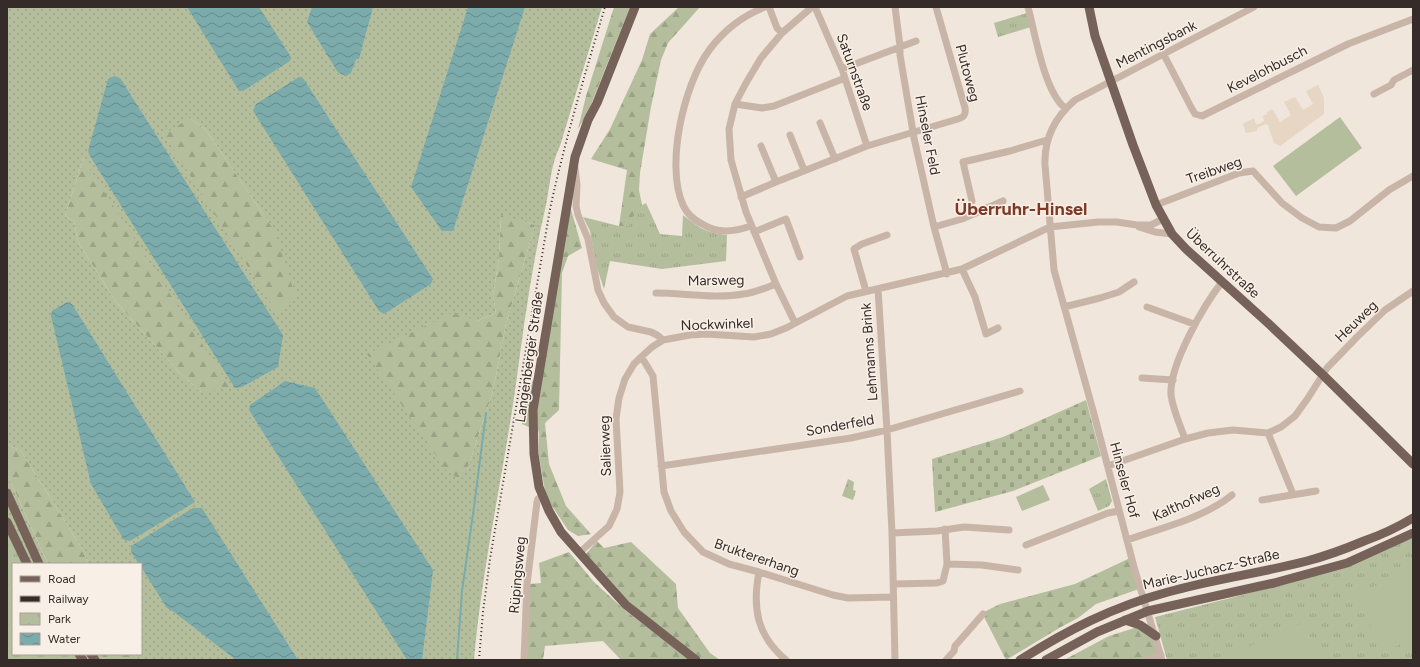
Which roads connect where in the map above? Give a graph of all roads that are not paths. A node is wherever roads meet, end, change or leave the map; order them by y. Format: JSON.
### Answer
{"nodes":[{"id":1,"x":636,"y":7,"type":"edge"},
{"id":2,"x":765,"y":7,"type":"edge"},
{"id":3,"x":768,"y":7,"type":"edge"},
{"id":4,"x":812,"y":7,"type":"edge"},
{"id":5,"x":815,"y":7,"type":"edge"},
{"id":6,"x":895,"y":7,"type":"edge"},
{"id":7,"x":936,"y":7,"type":"edge"},
{"id":8,"x":1028,"y":7,"type":"edge"},
{"id":9,"x":1089,"y":7,"type":"edge"},
{"id":10,"x":1254,"y":7,"type":"edge"},
{"id":11,"x":1413,"y":19,"type":"edge"},
{"id":12,"x":782,"y":33,"type":"junction"},
{"id":13,"x":916,"y":41,"type":"dead end"},
{"id":14,"x":900,"y":46,"type":"junction"},
{"id":15,"x":1164,"y":55,"type":"junction"},
{"id":16,"x":842,"y":69,"type":"junction"},
{"id":17,"x":1413,"y":70,"type":"edge"},
{"id":18,"x":845,"y":78,"type":"junction"},
{"id":19,"x":1111,"y":82,"type":"junction"},
{"id":20,"x":1374,"y":94,"type":"dead end"},
{"id":21,"x":735,"y":104,"type":"junction"},
{"id":22,"x":1065,"y":108,"type":"junction"},
{"id":23,"x":820,"y":123,"type":"dead end"},
{"id":24,"x":913,"y":133,"type":"junction"},
{"id":25,"x":790,"y":135,"type":"dead end"},
{"id":26,"x":1047,"y":140,"type":"junction"},
{"id":27,"x":761,"y":146,"type":"dead end"},
{"id":28,"x":867,"y":146,"type":"junction"},
{"id":29,"x":575,"y":157,"type":"junction"},
{"id":30,"x":834,"y":159,"type":"junction"},
{"id":31,"x":804,"y":170,"type":"junction"},
{"id":32,"x":1413,"y":176,"type":"edge"},
{"id":33,"x":776,"y":182,"type":"junction"},
{"id":34,"x":741,"y":197,"type":"junction"},
{"id":35,"x":972,"y":201,"type":"dead end"},
{"id":36,"x":1003,"y":201,"type":"dead end"},
{"id":37,"x":1156,"y":205,"type":"junction"},
{"id":38,"x":1163,"y":219,"type":"junction"},
{"id":39,"x":1137,"y":225,"type":"junction"},
{"id":40,"x":1050,"y":227,"type":"junction"},
{"id":41,"x":934,"y":228,"type":"junction"},
{"id":42,"x":752,"y":229,"type":"junction"},
{"id":43,"x":1172,"y":234,"type":"junction"},
{"id":44,"x":887,"y":235,"type":"dead end"},
{"id":45,"x":800,"y":256,"type":"dead end"},
{"id":46,"x":962,"y":270,"type":"junction"},
{"id":47,"x":947,"y":274,"type":"junction"},
{"id":48,"x":1134,"y":282,"type":"dead end"},
{"id":49,"x":1222,"y":282,"type":"junction"},
{"id":50,"x":776,"y":284,"type":"junction"},
{"id":51,"x":878,"y":289,"type":"junction"},
{"id":52,"x":866,"y":290,"type":"junction"},
{"id":53,"x":1413,"y":291,"type":"edge"},
{"id":54,"x":656,"y":293,"type":"dead end"},
{"id":55,"x":1147,"y":306,"type":"dead end"},
{"id":56,"x":1064,"y":307,"type":"junction"},
{"id":57,"x":795,"y":323,"type":"junction"},
{"id":58,"x":1194,"y":324,"type":"junction"},
{"id":59,"x":998,"y":328,"type":"dead end"},
{"id":60,"x":663,"y":340,"type":"junction"},
{"id":61,"x":640,"y":358,"type":"junction"},
{"id":62,"x":1323,"y":375,"type":"junction"},
{"id":63,"x":1142,"y":378,"type":"dead end"},
{"id":64,"x":1173,"y":380,"type":"junction"},
{"id":65,"x":1020,"y":391,"type":"dead end"},
{"id":66,"x":887,"y":430,"type":"junction"},
{"id":67,"x":1268,"y":433,"type":"junction"},
{"id":68,"x":1185,"y":439,"type":"junction"},
{"id":69,"x":1413,"y":464,"type":"edge"},
{"id":70,"x":661,"y":466,"type":"junction"},
{"id":71,"x":1108,"y":466,"type":"junction"},
{"id":72,"x":1316,"y":491,"type":"dead end"},
{"id":73,"x":7,"y":494,"type":"edge"},
{"id":74,"x":1293,"y":494,"type":"junction"},
{"id":75,"x":1232,"y":495,"type":"dead end"},
{"id":76,"x":543,"y":496,"type":"junction"},
{"id":77,"x":1262,"y":500,"type":"dead end"},
{"id":78,"x":1119,"y":511,"type":"junction"},
{"id":79,"x":1413,"y":518,"type":"edge"},
{"id":80,"x":7,"y":522,"type":"edge"},
{"id":81,"x":945,"y":529,"type":"junction"},
{"id":82,"x":1009,"y":530,"type":"dead end"},
{"id":83,"x":892,"y":533,"type":"junction"},
{"id":84,"x":1413,"y":533,"type":"edge"},
{"id":85,"x":1127,"y":540,"type":"junction"},
{"id":86,"x":1026,"y":545,"type":"dead end"},
{"id":87,"x":579,"y":553,"type":"junction"},
{"id":88,"x":28,"y":563,"type":"edge"},
{"id":89,"x":40,"y":563,"type":"edge"},
{"id":90,"x":946,"y":564,"type":"junction"},
{"id":91,"x":1018,"y":570,"type":"dead end"},
{"id":92,"x":759,"y":572,"type":"junction"},
{"id":93,"x":894,"y":584,"type":"junction"},
{"id":94,"x":893,"y":597,"type":"junction"},
{"id":95,"x":1145,"y":598,"type":"junction"},
{"id":96,"x":1148,"y":611,"type":"junction"},
{"id":97,"x":983,"y":614,"type":"dead end"},
{"id":98,"x":1125,"y":620,"type":"junction"},
{"id":99,"x":1156,"y":636,"type":"junction"},
{"id":100,"x":1161,"y":658,"type":"edge"},
{"id":101,"x":524,"y":660,"type":"edge"},
{"id":102,"x":696,"y":660,"type":"edge"},
{"id":103,"x":786,"y":660,"type":"edge"},
{"id":104,"x":895,"y":660,"type":"edge"},
{"id":105,"x":946,"y":660,"type":"edge"},
{"id":106,"x":1020,"y":660,"type":"edge"},
{"id":107,"x":1046,"y":660,"type":"edge"},
{"id":108,"x":1146,"y":660,"type":"edge"}],
"edges":[{"from":1,"to":29,"type":"main road","name":"Langenberger Straße"},
{"from":2,"to":42,"type":"street"},
{"from":3,"to":12,"type":"street"},
{"from":4,"to":12,"type":"street"},
{"from":5,"to":16,"type":"street","name":"Saturnstraße"},
{"from":6,"to":14,"type":"street","name":"Hinseler Feld"},
{"from":7,"to":24,"type":"street","name":"Plutoweg"},
{"from":8,"to":22,"type":"street"},
{"from":9,"to":19,"type":"main road","name":"Überruhrstraße"},
{"from":10,"to":15,"type":"street","name":"Mentingsbank"},
{"from":11,"to":15,"type":"street","name":"Kevelohbusch"},
{"from":12,"to":21,"type":"street"},
{"from":13,"to":14,"type":"street"},
{"from":14,"to":16,"type":"street"},
{"from":14,"to":24,"type":"street","name":"Hinseler Feld"},
{"from":15,"to":19,"type":"street","name":"Mentingsbank"},
{"from":16,"to":18,"type":"street","name":"Saturnstraße"},
{"from":17,"to":20,"type":"street"},
{"from":18,"to":21,"type":"street"},
{"from":18,"to":28,"type":"street","name":"Saturnstraße"},
{"from":19,"to":22,"type":"street","name":"Mentingsbank"},
{"from":19,"to":37,"type":"main road","name":"Überruhrstraße"},
{"from":21,"to":34,"type":"street"},
{"from":22,"to":26,"type":"street"},
{"from":23,"to":30,"type":"street"},
{"from":24,"to":28,"type":"street"},
{"from":24,"to":41,"type":"street","name":"Hinseler Feld"},
{"from":25,"to":31,"type":"street"},
{"from":26,"to":35,"type":"street"},
{"from":26,"to":40,"type":"street","name":"Hinseler Hof"},
{"from":27,"to":33,"type":"street"},
{"from":28,"to":30,"type":"street"},
{"from":29,"to":60,"type":"street","name":"Nockwinkel"},
{"from":29,"to":76,"type":"main road","name":"Langenberger Straße"},
{"from":30,"to":31,"type":"street"},
{"from":31,"to":33,"type":"street"},
{"from":32,"to":37,"type":"street","name":"Treibweg"},
{"from":33,"to":34,"type":"street"},
{"from":34,"to":42,"type":"street"},
{"from":36,"to":41,"type":"street"},
{"from":37,"to":38,"type":"main road","name":"Überruhrstraße"},
{"from":38,"to":39,"type":"street","name":"Nockwinkel"},
{"from":38,"to":43,"type":"main road","name":"Überruhrstraße"},
{"from":39,"to":40,"type":"street","name":"Nockwinkel"},
{"from":39,"to":43,"type":"street","name":"Nockwinkel"},
{"from":40,"to":46,"type":"street","name":"Nockwinkel"},
{"from":40,"to":56,"type":"street","name":"Hinseler Hof"},
{"from":41,"to":47,"type":"street","name":"Hinseler Feld"},
{"from":42,"to":45,"type":"street"},
{"from":42,"to":50,"type":"street"},
{"from":43,"to":49,"type":"main road","name":"Überruhrstraße"},
{"from":44,"to":52,"type":"street"},
{"from":46,"to":47,"type":"street","name":"Nockwinkel"},
{"from":46,"to":59,"type":"street"},
{"from":47,"to":51,"type":"street","name":"Nockwinkel"},
{"from":48,"to":56,"type":"street"},
{"from":49,"to":58,"type":"street"},
{"from":49,"to":62,"type":"main road","name":"Überruhrstraße"},
{"from":50,"to":54,"type":"street","name":"Marsweg"},
{"from":50,"to":57,"type":"street"},
{"from":51,"to":52,"type":"street","name":"Nockwinkel"},
{"from":51,"to":66,"type":"street","name":"Lehmanns Brink"},
{"from":52,"to":57,"type":"street","name":"Nockwinkel"},
{"from":53,"to":62,"type":"street","name":"Heuweg"},
{"from":55,"to":58,"type":"street"},
{"from":56,"to":71,"type":"street","name":"Hinseler Hof"},
{"from":57,"to":60,"type":"street","name":"Nockwinkel"},
{"from":58,"to":64,"type":"street"},
{"from":60,"to":61,"type":"street","name":"Salierweg"},
{"from":61,"to":70,"type":"street","name":"Bruktererhang"},
{"from":61,"to":87,"type":"street","name":"Salierweg"},
{"from":62,"to":67,"type":"street","name":"Heuweg"},
{"from":62,"to":69,"type":"main road","name":"Überruhrstraße"},
{"from":63,"to":64,"type":"street"},
{"from":64,"to":68,"type":"street"},
{"from":65,"to":66,"type":"street","name":"Sonderfeld"},
{"from":66,"to":70,"type":"street","name":"Sonderfeld"},
{"from":66,"to":83,"type":"street","name":"Lehmanns Brink"},
{"from":67,"to":68,"type":"street"},
{"from":67,"to":74,"type":"street"},
{"from":68,"to":71,"type":"street"},
{"from":70,"to":92,"type":"street","name":"Bruktererhang"},
{"from":71,"to":78,"type":"street","name":"Hinseler Hof"},
{"from":72,"to":74,"type":"street"},
{"from":73,"to":89,"type":"main road"},
{"from":74,"to":77,"type":"street"},
{"from":75,"to":85,"type":"street","name":"Kalthofweg"},
{"from":76,"to":87,"type":"main road","name":"Langenberger Straße"},
{"from":76,"to":101,"type":"street","name":"Rüpingsweg"},
{"from":78,"to":85,"type":"street","name":"Hinseler Hof"},
{"from":78,"to":86,"type":"street"},
{"from":79,"to":95,"type":"main road","name":"Marie-Juchacz-Straße"},
{"from":80,"to":88,"type":"main road"},
{"from":81,"to":82,"type":"street"},
{"from":81,"to":83,"type":"street"},
{"from":81,"to":90,"type":"street"},
{"from":83,"to":93,"type":"street","name":"Lehmanns Brink"},
{"from":84,"to":96,"type":"main road","name":"Marie-Juchacz-Straße"},
{"from":85,"to":95,"type":"street","name":"Hinseler Hof"},
{"from":87,"to":102,"type":"main road","name":"Langenberger Straße"},
{"from":90,"to":91,"type":"street"},
{"from":90,"to":93,"type":"street"},
{"from":92,"to":94,"type":"street","name":"Bruktererhang"},
{"from":92,"to":103,"type":"street"},
{"from":93,"to":94,"type":"street","name":"Lehmanns Brink"},
{"from":94,"to":104,"type":"street","name":"Lehmanns Brink"},
{"from":95,"to":96,"type":"street","name":"Hinseler Hof"},
{"from":95,"to":106,"type":"main road","name":"Marie-Juchacz-Straße"},
{"from":96,"to":98,"type":"main road","name":"Marie-Juchacz-Straße"},
{"from":96,"to":99,"type":"street","name":"Hinseler Hof"},
{"from":97,"to":105,"type":"street"},
{"from":98,"to":99,"type":"main road"},
{"from":98,"to":107,"type":"main road","name":"Marie-Juchacz-Straße"},
{"from":99,"to":100,"type":"street","name":"Hinseler Hof"},
{"from":100,"to":108,"type":"street"}]}
